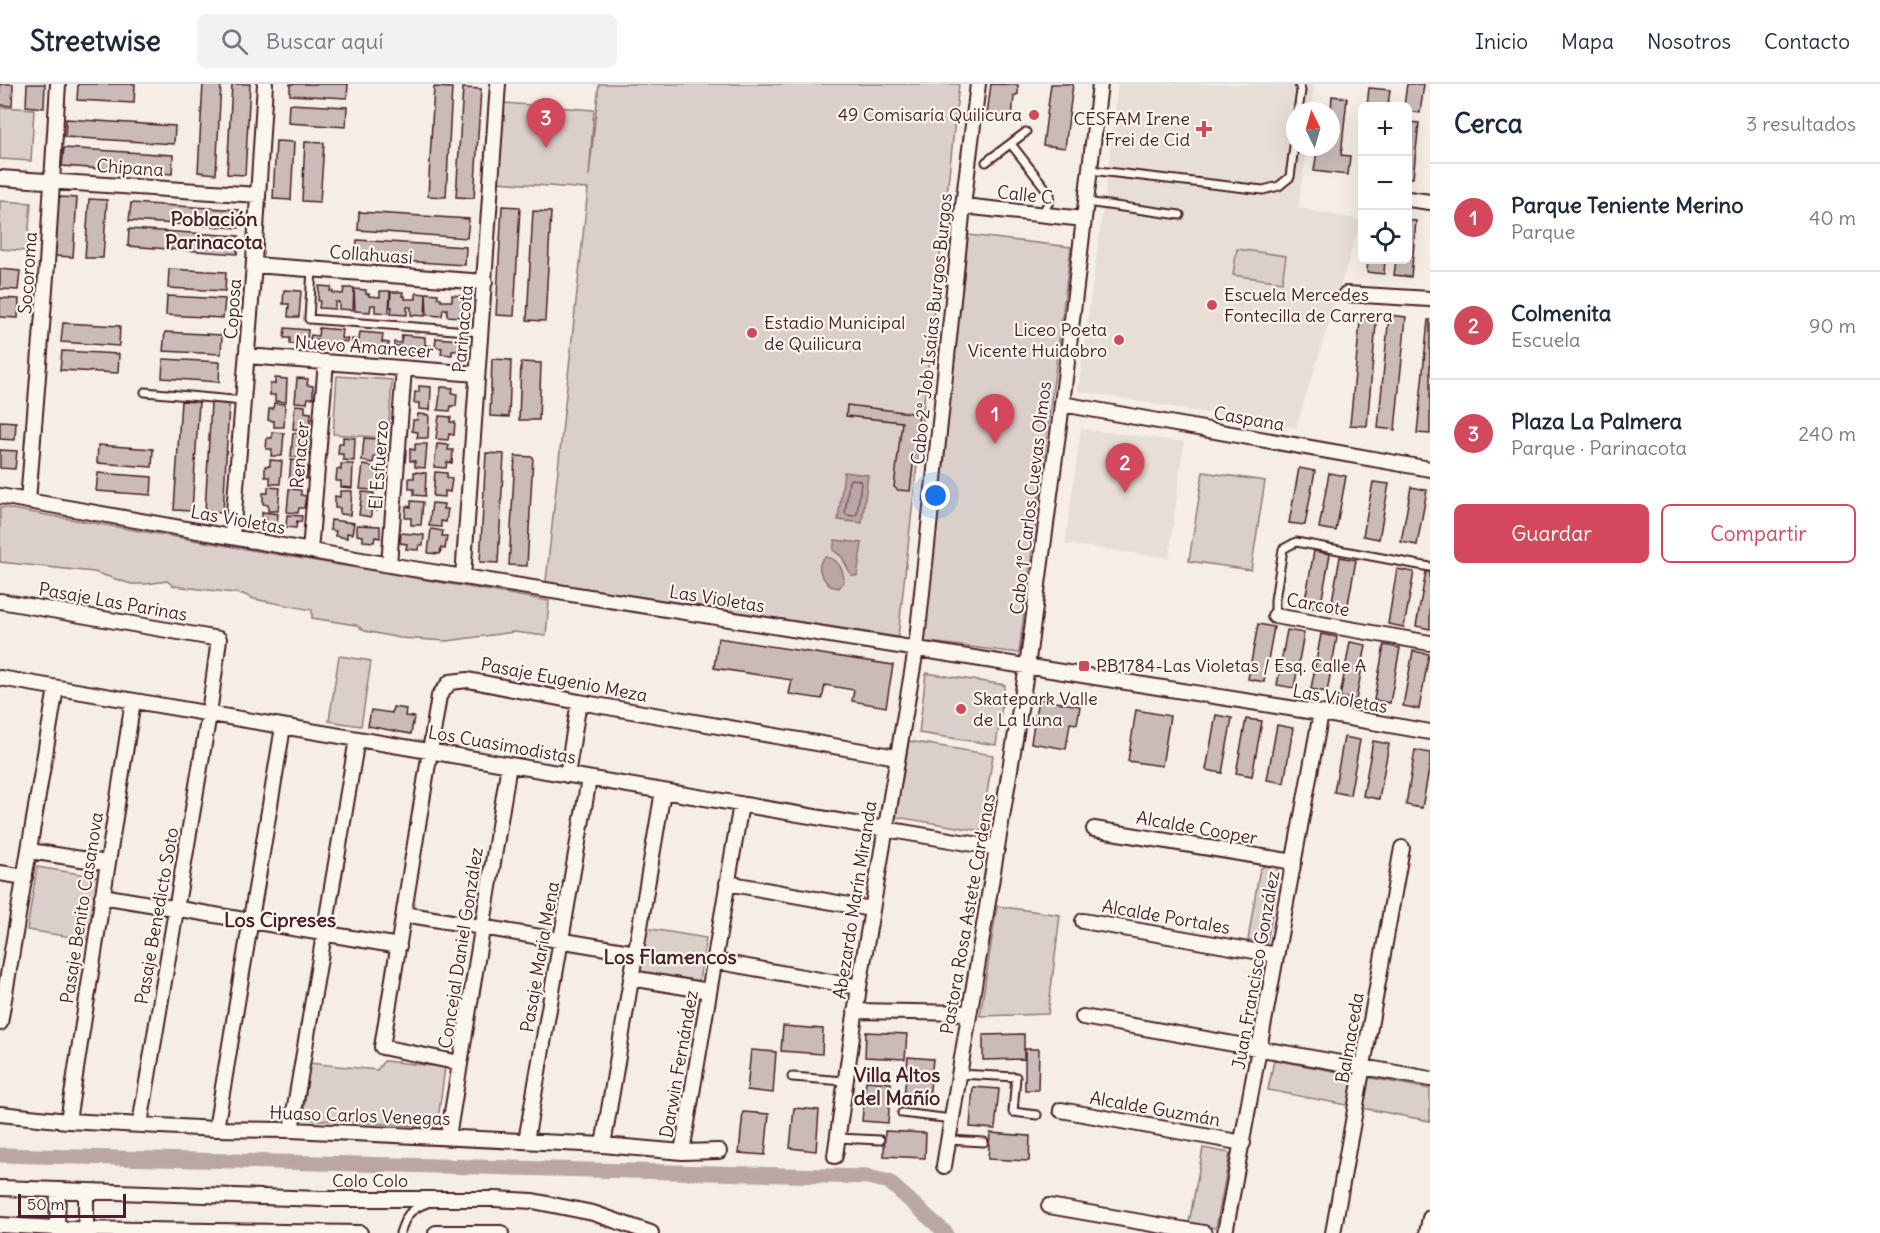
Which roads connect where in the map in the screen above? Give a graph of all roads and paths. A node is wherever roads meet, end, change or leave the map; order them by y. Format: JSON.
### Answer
{"nodes":[{"id":1,"x":58,"y":84,"type":"edge"},
{"id":2,"x":265,"y":84,"type":"edge"},
{"id":3,"x":498,"y":84,"type":"edge"},
{"id":4,"x":978,"y":84,"type":"edge"},
{"id":5,"x":1100,"y":84,"type":"edge"},
{"id":6,"x":1299,"y":84,"type":"edge"},
{"id":7,"x":1299,"y":102,"type":"edge"},
{"id":8,"x":1026,"y":132,"type":"dead end"},
{"id":9,"x":1011,"y":144,"type":"junction"},
{"id":10,"x":1293,"y":156,"type":"edge"},
{"id":11,"x":986,"y":162,"type":"dead end"},
{"id":12,"x":1090,"y":170,"type":"junction"},
{"id":13,"x":0,"y":178,"type":"edge"},
{"id":14,"x":52,"y":181,"type":"junction"},
{"id":15,"x":258,"y":195,"type":"junction"},
{"id":16,"x":1412,"y":200,"type":"edge"},
{"id":17,"x":1086,"y":202,"type":"junction"},
{"id":18,"x":1430,"y":202,"type":"edge"},
{"id":19,"x":963,"y":206,"type":"junction"},
{"id":20,"x":1041,"y":215,"type":"junction"},
{"id":21,"x":1180,"y":215,"type":"dead end"},
{"id":22,"x":1084,"y":219,"type":"junction"},
{"id":23,"x":254,"y":265,"type":"junction"},
{"id":24,"x":312,"y":269,"type":"junction"},
{"id":25,"x":485,"y":282,"type":"junction"},
{"id":26,"x":1346,"y":294,"type":"dead end"},
{"id":27,"x":1430,"y":299,"type":"edge"},
{"id":28,"x":481,"y":332,"type":"junction"},
{"id":29,"x":247,"y":356,"type":"junction"},
{"id":30,"x":326,"y":362,"type":"junction"},
{"id":31,"x":404,"y":369,"type":"junction"},
{"id":32,"x":477,"y":374,"type":"junction"},
{"id":33,"x":145,"y":392,"type":"dead end"},
{"id":34,"x":244,"y":401,"type":"junction"},
{"id":35,"x":1062,"y":404,"type":"junction"},
{"id":36,"x":1430,"y":470,"type":"edge"},
{"id":37,"x":0,"y":496,"type":"edge"},
{"id":38,"x":28,"y":501,"type":"junction"},
{"id":39,"x":232,"y":537,"type":"junction"},
{"id":40,"x":310,"y":550,"type":"junction"},
{"id":41,"x":389,"y":565,"type":"junction"},
{"id":42,"x":1430,"y":567,"type":"edge"},
{"id":43,"x":463,"y":577,"type":"junction"},
{"id":44,"x":0,"y":601,"type":"edge"},
{"id":45,"x":1275,"y":616,"type":"joint"},
{"id":46,"x":1430,"y":643,"type":"edge"},
{"id":47,"x":916,"y":649,"type":"junction"},
{"id":48,"x":1027,"y":667,"type":"junction"},
{"id":49,"x":0,"y":678,"type":"edge"},
{"id":50,"x":56,"y":688,"type":"junction"},
{"id":51,"x":133,"y":701,"type":"junction"},
{"id":52,"x":579,"y":702,"type":"junction"},
{"id":53,"x":1321,"y":713,"type":"junction"},
{"id":54,"x":209,"y":714,"type":"junction"},
{"id":55,"x":283,"y":727,"type":"junction"},
{"id":56,"x":1430,"y":732,"type":"edge"},
{"id":57,"x":357,"y":739,"type":"junction"},
{"id":58,"x":431,"y":752,"type":"junction"},
{"id":59,"x":897,"y":757,"type":"junction"},
{"id":60,"x":509,"y":765,"type":"junction"},
{"id":61,"x":567,"y":775,"type":"junction"},
{"id":62,"x":589,"y":779,"type":"junction"},
{"id":63,"x":663,"y":791,"type":"junction"},
{"id":64,"x":741,"y":804,"type":"junction"},
{"id":65,"x":884,"y":829,"type":"junction"},
{"id":66,"x":1094,"y":829,"type":"dead end"},
{"id":67,"x":997,"y":848,"type":"junction"},
{"id":68,"x":1402,"y":849,"type":"dead end"},
{"id":69,"x":30,"y":851,"type":"junction"},
{"id":70,"x":107,"y":862,"type":"junction"},
{"id":71,"x":1294,"y":862,"type":"junction"},
{"id":72,"x":0,"y":873,"type":"edge"},
{"id":73,"x":25,"y":877,"type":"junction"},
{"id":74,"x":727,"y":883,"type":"junction"},
{"id":75,"x":102,"y":896,"type":"junction"},
{"id":76,"x":176,"y":909,"type":"junction"},
{"id":77,"x":871,"y":909,"type":"junction"},
{"id":78,"x":404,"y":914,"type":"junction"},
{"id":79,"x":250,"y":921,"type":"junction"},
{"id":80,"x":1083,"y":921,"type":"dead end"},
{"id":81,"x":482,"y":927,"type":"junction"},
{"id":82,"x":324,"y":933,"type":"junction"},
{"id":83,"x":561,"y":940,"type":"junction"},
{"id":84,"x":399,"y":946,"type":"junction"},
{"id":85,"x":636,"y":953,"type":"junction"},
{"id":86,"x":1277,"y":955,"type":"junction"},
{"id":87,"x":714,"y":961,"type":"junction"},
{"id":88,"x":631,"y":978,"type":"junction"},
{"id":89,"x":859,"y":987,"type":"junction"},
{"id":90,"x":709,"y":991,"type":"junction"},
{"id":91,"x":855,"y":1011,"type":"junction"},
{"id":92,"x":969,"y":1013,"type":"junction"},
{"id":93,"x":1083,"y":1017,"type":"dead end"},
{"id":94,"x":0,"y":1023,"type":"edge"},
{"id":95,"x":1260,"y":1049,"type":"junction"},
{"id":96,"x":460,"y":1063,"type":"junction"},
{"id":97,"x":1363,"y":1067,"type":"junction"},
{"id":98,"x":959,"y":1074,"type":"junction"},
{"id":99,"x":792,"y":1077,"type":"dead end"},
{"id":100,"x":1430,"y":1079,"type":"edge"},
{"id":101,"x":845,"y":1081,"type":"junction"},
{"id":102,"x":1062,"y":1110,"type":"dead end"},
{"id":103,"x":902,"y":1113,"type":"dead end"},
{"id":104,"x":0,"y":1114,"type":"edge"},
{"id":105,"x":1036,"y":1114,"type":"dead end"},
{"id":106,"x":952,"y":1119,"type":"junction"},
{"id":107,"x":68,"y":1121,"type":"junction"},
{"id":108,"x":140,"y":1124,"type":"junction"},
{"id":109,"x":216,"y":1129,"type":"junction"},
{"id":110,"x":291,"y":1130,"type":"junction"},
{"id":111,"x":448,"y":1137,"type":"junction"},
{"id":112,"x":838,"y":1138,"type":"junction"},
{"id":113,"x":880,"y":1140,"type":"dead end"},
{"id":114,"x":948,"y":1140,"type":"junction"},
{"id":115,"x":526,"y":1141,"type":"junction"},
{"id":116,"x":984,"y":1142,"type":"dead end"},
{"id":117,"x":1243,"y":1143,"type":"junction"},
{"id":118,"x":603,"y":1145,"type":"junction"},
{"id":119,"x":719,"y":1151,"type":"dead end"},
{"id":120,"x":682,"y":1152,"type":"junction"},
{"id":121,"x":835,"y":1156,"type":"dead end"},
{"id":122,"x":944,"y":1166,"type":"dead end"},
{"id":123,"x":0,"y":1188,"type":"edge"},
{"id":124,"x":58,"y":1191,"type":"junction"},
{"id":125,"x":86,"y":1192,"type":"junction"},
{"id":126,"x":435,"y":1199,"type":"junction"},
{"id":127,"x":1049,"y":1206,"type":"dead end"},
{"id":128,"x":1430,"y":1218,"type":"edge"},
{"id":129,"x":0,"y":1225,"type":"edge"},
{"id":130,"x":57,"y":1228,"type":"junction"},
{"id":131,"x":86,"y":1229,"type":"junction"},
{"id":132,"x":147,"y":1231,"type":"edge"},
{"id":133,"x":360,"y":1233,"type":"edge"},
{"id":134,"x":400,"y":1233,"type":"edge"},
{"id":135,"x":436,"y":1233,"type":"edge"},
{"id":136,"x":501,"y":1233,"type":"edge"},
{"id":137,"x":651,"y":1233,"type":"edge"},
{"id":138,"x":1204,"y":1233,"type":"edge"},
{"id":139,"x":1225,"y":1233,"type":"edge"},
{"id":140,"x":1333,"y":1233,"type":"edge"},
{"id":141,"x":1427,"y":1233,"type":"edge"}],
"edges":[{"from":1,"to":14,"type":"street","name":"Socoroma"},
{"from":2,"to":15,"type":"street","name":"Coposa"},
{"from":3,"to":25,"type":"street","name":"Parinacota"},
{"from":4,"to":19,"type":"street","name":"Cabo 2° Job Isaías Burgos Burgos"},
{"from":5,"to":12,"type":"street","name":"Cabo 1° Carlos Cuevas Olmos"},
{"from":6,"to":7,"type":"lane"},
{"from":8,"to":9,"type":"lane"},
{"from":9,"to":11,"type":"lane"},
{"from":9,"to":20,"type":"lane"},
{"from":10,"to":12,"type":"lane"},
{"from":12,"to":17,"type":"street","name":"Cabo 1° Carlos Cuevas Olmos"},
{"from":13,"to":14,"type":"street","name":"Chipana"},
{"from":14,"to":15,"type":"street","name":"Chipana"},
{"from":14,"to":38,"type":"street","name":"Socoroma"},
{"from":15,"to":23,"type":"street","name":"Coposa"},
{"from":16,"to":18,"type":"street"},
{"from":17,"to":21,"type":"lane"},
{"from":17,"to":22,"type":"street","name":"Cabo 1° Carlos Cuevas Olmos"},
{"from":19,"to":20,"type":"street","name":"Calle C"},
{"from":19,"to":47,"type":"street","name":"Cabo 2° Job Isaías Burgos Burgos"},
{"from":20,"to":22,"type":"street","name":"Calle C"},
{"from":22,"to":35,"type":"street","name":"Cabo 1° Carlos Cuevas Olmos"},
{"from":23,"to":24,"type":"street","name":"Collahuasi"},
{"from":23,"to":29,"type":"street","name":"Coposa"},
{"from":24,"to":25,"type":"street","name":"Collahuasi"},
{"from":24,"to":28,"type":"lane"},
{"from":25,"to":28,"type":"street","name":"Parinacota"},
{"from":26,"to":27,"type":"street"},
{"from":28,"to":32,"type":"street","name":"Parinacota"},
{"from":29,"to":30,"type":"street","name":"Nuevo Amanecer"},
{"from":29,"to":34,"type":"street","name":"Coposa"},
{"from":30,"to":31,"type":"street","name":"Nuevo Amanecer"},
{"from":30,"to":40,"type":"street","name":"Renacer"},
{"from":31,"to":32,"type":"street","name":"Nuevo Amanecer"},
{"from":31,"to":41,"type":"street","name":"El Esfuerzo"},
{"from":32,"to":43,"type":"street","name":"Parinacota"},
{"from":33,"to":34,"type":"lane"},
{"from":34,"to":39,"type":"street","name":"Coposa"},
{"from":35,"to":36,"type":"street","name":"Caspana"},
{"from":35,"to":48,"type":"street","name":"Cabo 1° Carlos Cuevas Olmos"},
{"from":37,"to":38,"type":"street","name":"Las Violetas"},
{"from":38,"to":39,"type":"street","name":"Las Violetas"},
{"from":39,"to":40,"type":"street","name":"Las Violetas"},
{"from":40,"to":41,"type":"street","name":"Las Violetas"},
{"from":41,"to":43,"type":"street","name":"Las Violetas"},
{"from":42,"to":45,"type":"lane","name":"Carcote"},
{"from":43,"to":47,"type":"street","name":"Las Violetas"},
{"from":44,"to":54,"type":"street","name":"Pasaje Las Parinas"},
{"from":45,"to":46,"type":"street","name":"Carcote"},
{"from":47,"to":48,"type":"street","name":"Las Violetas"},
{"from":47,"to":59,"type":"street","name":"Abezardo Marín Miranda"},
{"from":48,"to":53,"type":"street","name":"Las Violetas"},
{"from":48,"to":67,"type":"street","name":"Pastora Rosa Astete Cardenas"},
{"from":49,"to":50,"type":"street","name":"Los Cuasimodistas"},
{"from":50,"to":51,"type":"street","name":"Los Cuasimodistas"},
{"from":50,"to":69,"type":"street"},
{"from":51,"to":54,"type":"street","name":"Los Cuasimodistas"},
{"from":51,"to":70,"type":"street","name":"Pasaje Benito Casanova"},
{"from":52,"to":58,"type":"street","name":"Pasaje Eugenio Meza"},
{"from":52,"to":59,"type":"street","name":"Pasaje Eugenio Meza"},
{"from":52,"to":61,"type":"street"},
{"from":53,"to":56,"type":"street","name":"Las Violetas"},
{"from":53,"to":71,"type":"street","name":"Juan Francisco González"},
{"from":54,"to":55,"type":"street","name":"Los Cuasimodistas"},
{"from":54,"to":76,"type":"street","name":"Pasaje Benedicto Soto"},
{"from":55,"to":57,"type":"street","name":"Los Cuasimodistas"},
{"from":55,"to":79,"type":"street"},
{"from":57,"to":58,"type":"street","name":"Los Cuasimodistas"},
{"from":57,"to":82,"type":"street"},
{"from":58,"to":60,"type":"street","name":"Los Cuasimodistas"},
{"from":58,"to":78,"type":"street","name":"Pasaje Eugenio Meza"},
{"from":59,"to":65,"type":"street","name":"Abezardo Marín Miranda"},
{"from":60,"to":61,"type":"street","name":"Los Cuasimodistas"},
{"from":60,"to":81,"type":"street","name":"Concejal Daniel González"},
{"from":61,"to":62,"type":"street","name":"Los Cuasimodistas"},
{"from":62,"to":63,"type":"street","name":"Los Cuasimodistas"},
{"from":62,"to":83,"type":"street","name":"Pasaje Maria Mena"},
{"from":63,"to":64,"type":"street","name":"Los Cuasimodistas"},
{"from":63,"to":85,"type":"street"},
{"from":64,"to":65,"type":"street","name":"Los Cuasimodistas"},
{"from":64,"to":74,"type":"street","name":"Darwin Fernández"},
{"from":65,"to":67,"type":"street","name":"Los Cuasimodistas"},
{"from":65,"to":77,"type":"street","name":"Abezardo Marín Miranda"},
{"from":66,"to":71,"type":"street","name":"Alcalde Cooper"},
{"from":67,"to":92,"type":"street","name":"Pastora Rosa Astete Cardenas"},
{"from":68,"to":97,"type":"street","name":"Balmaceda"},
{"from":69,"to":70,"type":"street"},
{"from":69,"to":73,"type":"street"},
{"from":70,"to":75,"type":"street","name":"Pasaje Benito Casanova"},
{"from":71,"to":86,"type":"street","name":"Juan Francisco González"},
{"from":72,"to":73,"type":"street"},
{"from":73,"to":94,"type":"street"},
{"from":74,"to":77,"type":"street"},
{"from":74,"to":87,"type":"street","name":"Darwin Fernández"},
{"from":75,"to":76,"type":"street"},
{"from":75,"to":107,"type":"street","name":"Pasaje Benito Casanova"},
{"from":76,"to":79,"type":"street"},
{"from":76,"to":108,"type":"street","name":"Pasaje Benedicto Soto"},
{"from":77,"to":89,"type":"street","name":"Abezardo Marín Miranda"},
{"from":78,"to":81,"type":"street"},
{"from":78,"to":84,"type":"street","name":"Pasaje Eugenio Meza"},
{"from":79,"to":82,"type":"street"},
{"from":79,"to":109,"type":"street"},
{"from":80,"to":86,"type":"street","name":"Alcalde Portales"},
{"from":81,"to":83,"type":"street"},
{"from":81,"to":96,"type":"street","name":"Concejal Daniel González"},
{"from":82,"to":84,"type":"street"},
{"from":82,"to":110,"type":"street"},
{"from":83,"to":85,"type":"street"},
{"from":83,"to":115,"type":"street","name":"Pasaje Maria Mena"},
{"from":84,"to":96,"type":"street","name":"Pasaje Eugenio Meza"},
{"from":85,"to":88,"type":"street"},
{"from":86,"to":95,"type":"street","name":"Juan Francisco González"},
{"from":87,"to":89,"type":"street"},
{"from":87,"to":90,"type":"street","name":"Darwin Fernández"},
{"from":88,"to":90,"type":"street"},
{"from":88,"to":118,"type":"street"},
{"from":89,"to":91,"type":"street","name":"Abezardo Marín Miranda"},
{"from":90,"to":120,"type":"street","name":"Darwin Fernández"},
{"from":91,"to":92,"type":"street"},
{"from":91,"to":101,"type":"street","name":"Abezardo Marín Miranda"},
{"from":92,"to":98,"type":"street","name":"Pastora Rosa Astete Cardenas"},
{"from":93,"to":95,"type":"street"},
{"from":95,"to":97,"type":"street"},
{"from":95,"to":117,"type":"street","name":"Juan Francisco González"},
{"from":96,"to":111,"type":"street","name":"Concejal Daniel González"},
{"from":97,"to":100,"type":"street"},
{"from":97,"to":140,"type":"street","name":"Balmaceda"},
{"from":98,"to":105,"type":"lane"},
{"from":98,"to":106,"type":"street","name":"Pastora Rosa Astete Cardenas"},
{"from":99,"to":101,"type":"lane"},
{"from":101,"to":112,"type":"street","name":"Abezardo Marín Miranda"},
{"from":102,"to":117,"type":"street","name":"Alcalde Guzmán"},
{"from":103,"to":106,"type":"lane"},
{"from":104,"to":107,"type":"street","name":"Huaso Carlos Venegas"},
{"from":106,"to":114,"type":"street","name":"Pastora Rosa Astete Cardenas"},
{"from":107,"to":108,"type":"street","name":"Huaso Carlos Venegas"},
{"from":108,"to":109,"type":"street","name":"Huaso Carlos Venegas"},
{"from":109,"to":110,"type":"street","name":"Huaso Carlos Venegas"},
{"from":110,"to":111,"type":"street","name":"Huaso Carlos Venegas"},
{"from":111,"to":115,"type":"street","name":"Huaso Carlos Venegas"},
{"from":112,"to":113,"type":"lane"},
{"from":112,"to":121,"type":"street","name":"Abezardo Marín Miranda"},
{"from":114,"to":116,"type":"lane"},
{"from":114,"to":122,"type":"street","name":"Pastora Rosa Astete Cardenas"},
{"from":115,"to":118,"type":"street","name":"Huaso Carlos Venegas"},
{"from":117,"to":139,"type":"street","name":"Juan Francisco González"},
{"from":118,"to":120,"type":"street","name":"Huaso Carlos Venegas"},
{"from":119,"to":120,"type":"street","name":"Huaso Carlos Venegas"},
{"from":123,"to":124,"type":"street","name":"Colo Colo"},
{"from":124,"to":125,"type":"street","name":"Colo Colo"},
{"from":124,"to":130,"type":"street"},
{"from":125,"to":126,"type":"street","name":"Colo Colo"},
{"from":125,"to":131,"type":"street"},
{"from":126,"to":134,"type":"lane"},
{"from":126,"to":137,"type":"street","name":"Colo Colo"},
{"from":127,"to":138,"type":"street"},
{"from":128,"to":141,"type":"street"},
{"from":129,"to":130,"type":"street"},
{"from":130,"to":131,"type":"street"},
{"from":131,"to":132,"type":"street"},
{"from":132,"to":133,"type":"street"},
{"from":135,"to":136,"type":"street"}]}
